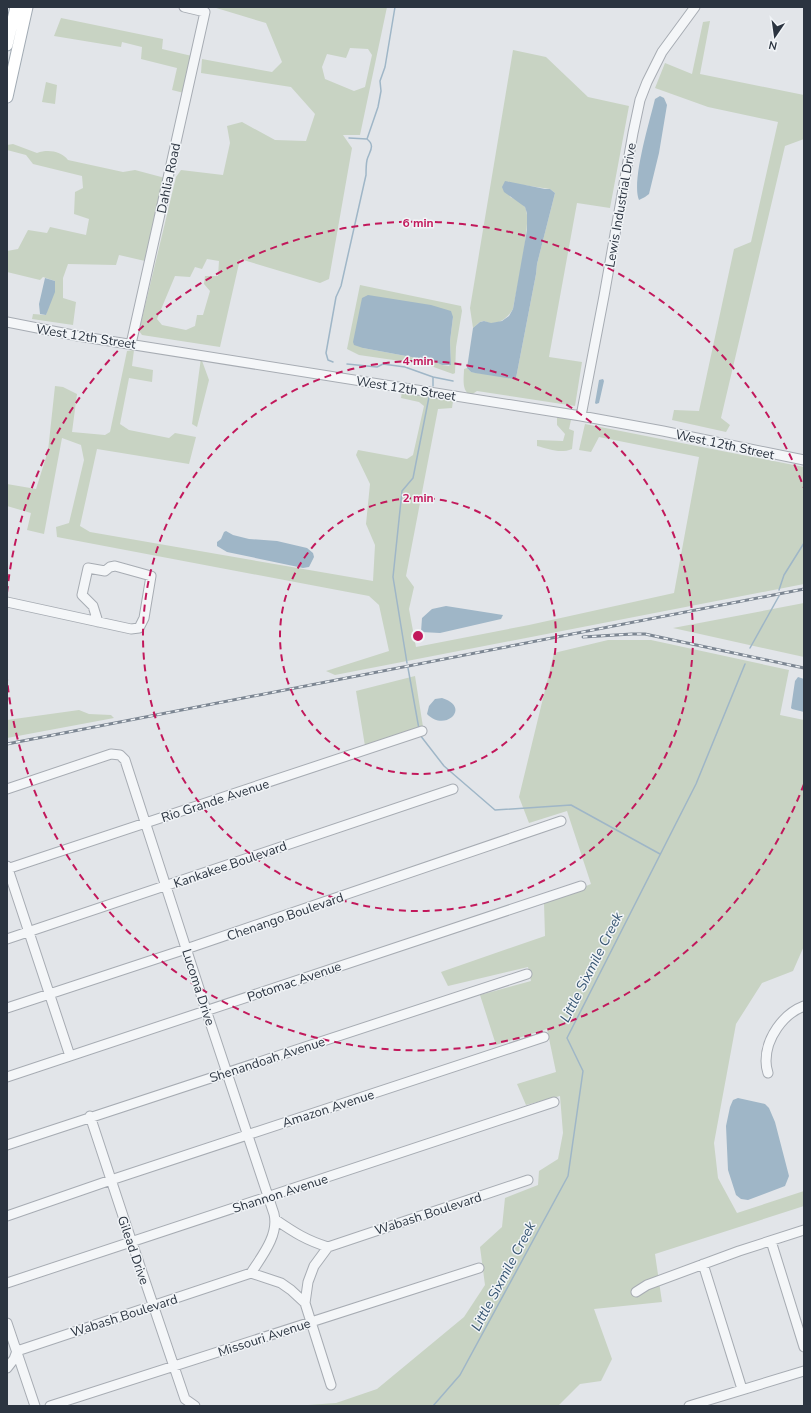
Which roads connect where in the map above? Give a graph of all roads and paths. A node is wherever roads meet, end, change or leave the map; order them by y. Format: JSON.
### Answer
{"nodes":[{"id":1,"x":16,"y":7,"type":"edge"},
{"id":2,"x":27,"y":7,"type":"edge"},
{"id":3,"x":184,"y":7,"type":"edge"},
{"id":4,"x":695,"y":7,"type":"edge"},
{"id":5,"x":8,"y":33,"type":"edge"},
{"id":6,"x":21,"y":36,"type":"junction"},
{"id":7,"x":7,"y":45,"type":"edge"},
{"id":8,"x":7,"y":96,"type":"edge"},
{"id":9,"x":7,"y":322,"type":"edge"},
{"id":10,"x":131,"y":344,"type":"junction"},
{"id":11,"x":581,"y":416,"type":"junction"},
{"id":12,"x":804,"y":460,"type":"edge"},
{"id":13,"x":7,"y":602,"type":"edge"},
{"id":14,"x":98,"y":622,"type":"junction"},
{"id":15,"x":422,"y":731,"type":"dead end"},
{"id":16,"x":7,"y":789,"type":"edge"},
{"id":17,"x":453,"y":789,"type":"dead end"},
{"id":18,"x":561,"y":822,"type":"dead end"},
{"id":19,"x":146,"y":823,"type":"junction"},
{"id":20,"x":7,"y":868,"type":"edge"},
{"id":21,"x":166,"y":886,"type":"junction"},
{"id":22,"x":581,"y":886,"type":"dead end"},
{"id":23,"x":28,"y":932,"type":"junction"},
{"id":24,"x":7,"y":939,"type":"edge"},
{"id":25,"x":186,"y":949,"type":"junction"},
{"id":26,"x":527,"y":974,"type":"dead end"},
{"id":27,"x":49,"y":994,"type":"junction"},
{"id":28,"x":804,"y":1006,"type":"edge"},
{"id":29,"x":7,"y":1008,"type":"edge"},
{"id":30,"x":206,"y":1010,"type":"junction"},
{"id":31,"x":544,"y":1037,"type":"dead end"},
{"id":32,"x":70,"y":1056,"type":"junction"},
{"id":33,"x":227,"y":1072,"type":"junction"},
{"id":34,"x":768,"y":1073,"type":"dead end"},
{"id":35,"x":7,"y":1077,"type":"edge"},
{"id":36,"x":554,"y":1102,"type":"dead end"},
{"id":37,"x":90,"y":1116,"type":"junction"},
{"id":38,"x":248,"y":1135,"type":"junction"},
{"id":39,"x":7,"y":1144,"type":"edge"},
{"id":40,"x":110,"y":1175,"type":"junction"},
{"id":41,"x":528,"y":1180,"type":"dead end"},
{"id":42,"x":269,"y":1197,"type":"junction"},
{"id":43,"x":7,"y":1216,"type":"edge"},
{"id":44,"x":276,"y":1220,"type":"junction"},
{"id":45,"x":804,"y":1230,"type":"edge"},
{"id":46,"x":771,"y":1241,"type":"junction"},
{"id":47,"x":131,"y":1242,"type":"junction"},
{"id":48,"x":328,"y":1247,"type":"junction"},
{"id":49,"x":703,"y":1264,"type":"junction"},
{"id":50,"x":479,"y":1268,"type":"dead end"},
{"id":51,"x":251,"y":1272,"type":"junction"},
{"id":52,"x":7,"y":1283,"type":"edge"},
{"id":53,"x":636,"y":1292,"type":"dead end"},
{"id":54,"x":305,"y":1303,"type":"junction"},
{"id":55,"x":153,"y":1305,"type":"junction"},
{"id":56,"x":310,"y":1322,"type":"junction"},
{"id":57,"x":7,"y":1323,"type":"edge"},
{"id":58,"x":804,"y":1347,"type":"edge"},
{"id":59,"x":17,"y":1351,"type":"junction"},
{"id":60,"x":173,"y":1367,"type":"junction"},
{"id":61,"x":7,"y":1368,"type":"edge"},
{"id":62,"x":804,"y":1371,"type":"edge"},
{"id":63,"x":331,"y":1385,"type":"dead end"},
{"id":64,"x":742,"y":1389,"type":"junction"},
{"id":65,"x":183,"y":1402,"type":"edge"},
{"id":66,"x":35,"y":1406,"type":"edge"},
{"id":67,"x":50,"y":1406,"type":"edge"},
{"id":68,"x":195,"y":1406,"type":"edge"},
{"id":69,"x":689,"y":1406,"type":"edge"}],
"edges":[{"from":1,"to":5,"type":"main road"},
{"from":2,"to":6,"type":"main road"},
{"from":3,"to":10,"type":"street","name":"Dahlia Road"},
{"from":4,"to":11,"type":"street","name":"Lewis Industrial Drive"},
{"from":5,"to":6,"type":"street"},
{"from":5,"to":7,"type":"main road"},
{"from":6,"to":8,"type":"main road"},
{"from":9,"to":10,"type":"street","name":"West 12th Street"},
{"from":10,"to":11,"type":"street","name":"West 12th Street"},
{"from":11,"to":12,"type":"street","name":"West 12th Street"},
{"from":13,"to":14,"type":"street"},
{"from":14,"to":14,"type":"street"},
{"from":15,"to":19,"type":"street","name":"Rio Grande Avenue"},
{"from":16,"to":19,"type":"street","name":"Lucoma Drive"},
{"from":17,"to":21,"type":"street","name":"Kankakee Boulevard"},
{"from":18,"to":25,"type":"street","name":"Chenango Boulevard"},
{"from":19,"to":20,"type":"street","name":"Rio Grande Avenue"},
{"from":19,"to":21,"type":"street","name":"Lucoma Drive"},
{"from":20,"to":23,"type":"street"},
{"from":21,"to":23,"type":"street","name":"Kankakee Boulevard"},
{"from":21,"to":25,"type":"street","name":"Lucoma Drive"},
{"from":22,"to":30,"type":"street","name":"Potomac Avenue"},
{"from":23,"to":24,"type":"street","name":"Kankakee Boulevard"},
{"from":23,"to":27,"type":"street"},
{"from":25,"to":27,"type":"street","name":"Chenango Boulevard"},
{"from":25,"to":30,"type":"street","name":"Lucoma Drive"},
{"from":26,"to":33,"type":"street","name":"Shenandoah Avenue"},
{"from":27,"to":29,"type":"street","name":"Chenango Boulevard"},
{"from":27,"to":32,"type":"street"},
{"from":28,"to":34,"type":"street"},
{"from":30,"to":32,"type":"street","name":"Potomac Avenue"},
{"from":30,"to":33,"type":"street","name":"Lucoma Drive"},
{"from":31,"to":38,"type":"street","name":"Amazon Avenue"},
{"from":32,"to":35,"type":"street","name":"Potomac Avenue"},
{"from":33,"to":37,"type":"street","name":"Shenandoah Avenue"},
{"from":33,"to":38,"type":"street","name":"Lucoma Drive"},
{"from":36,"to":42,"type":"street","name":"Shannon Avenue"},
{"from":37,"to":39,"type":"street","name":"Shenandoah Avenue"},
{"from":37,"to":40,"type":"street"},
{"from":38,"to":40,"type":"street","name":"Amazon Avenue"},
{"from":38,"to":42,"type":"street","name":"Lucoma Drive"},
{"from":40,"to":43,"type":"street","name":"Amazon Avenue"},
{"from":40,"to":47,"type":"street","name":"Gilead Drive"},
{"from":41,"to":48,"type":"street","name":"Wabash Boulevard"},
{"from":42,"to":44,"type":"street","name":"Lucoma Drive"},
{"from":42,"to":47,"type":"street","name":"Shannon Avenue"},
{"from":44,"to":48,"type":"street"},
{"from":44,"to":51,"type":"street"},
{"from":45,"to":46,"type":"street"},
{"from":46,"to":49,"type":"street"},
{"from":46,"to":58,"type":"street"},
{"from":47,"to":52,"type":"street","name":"Shannon Avenue"},
{"from":47,"to":55,"type":"street","name":"Gilead Drive"},
{"from":48,"to":54,"type":"street"},
{"from":49,"to":53,"type":"street"},
{"from":49,"to":64,"type":"street"},
{"from":50,"to":56,"type":"street","name":"Missouri Avenue"},
{"from":51,"to":54,"type":"street"},
{"from":51,"to":55,"type":"street","name":"Wabash Boulevard"},
{"from":54,"to":56,"type":"street"},
{"from":55,"to":59,"type":"street","name":"Wabash Boulevard"},
{"from":55,"to":60,"type":"street","name":"Gilead Drive"},
{"from":56,"to":60,"type":"street","name":"Missouri Avenue"},
{"from":56,"to":63,"type":"street"},
{"from":57,"to":59,"type":"street"},
{"from":59,"to":61,"type":"street"},
{"from":59,"to":66,"type":"street"},
{"from":60,"to":65,"type":"street","name":"Gilead Drive"},
{"from":60,"to":67,"type":"street","name":"Missouri Avenue"},
{"from":62,"to":64,"type":"street"},
{"from":64,"to":69,"type":"street"},
{"from":65,"to":68,"type":"street"}]}
